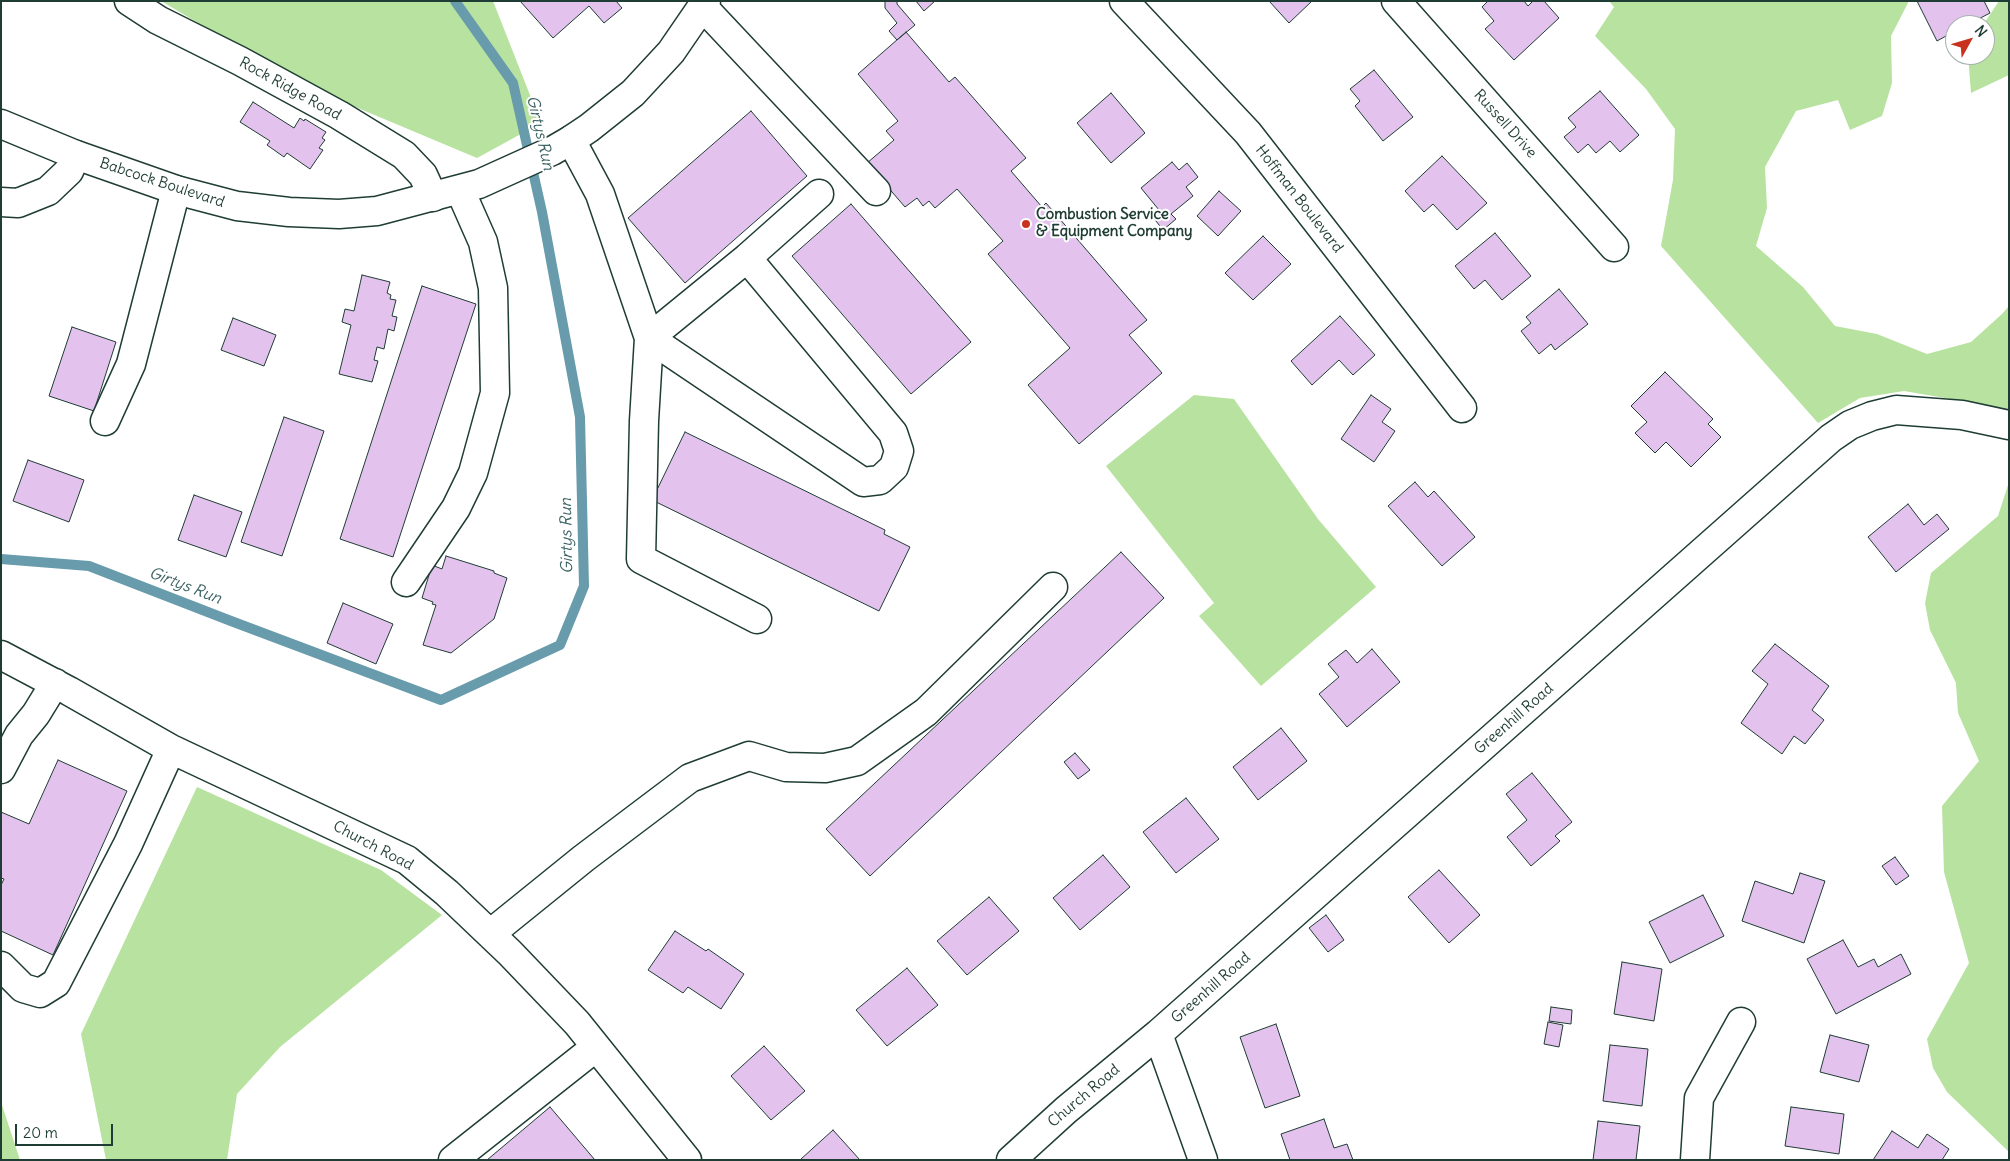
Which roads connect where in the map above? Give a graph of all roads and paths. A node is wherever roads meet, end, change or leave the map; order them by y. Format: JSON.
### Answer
{"nodes":[{"id":1,"x":129,"y":1,"type":"edge"},
{"id":2,"x":1124,"y":1,"type":"edge"},
{"id":3,"x":1396,"y":1,"type":"edge"},
{"id":4,"x":704,"y":4,"type":"edge"},
{"id":5,"x":3,"y":125,"type":"edge"},
{"id":6,"x":562,"y":146,"type":"junction"},
{"id":7,"x":76,"y":155,"type":"junction"},
{"id":8,"x":469,"y":187,"type":"junction"},
{"id":9,"x":176,"y":190,"type":"junction"},
{"id":10,"x":876,"y":191,"type":"dead end"},
{"id":11,"x":819,"y":194,"type":"dead end"},
{"id":12,"x":433,"y":198,"type":"junction"},
{"id":13,"x":1,"y":202,"type":"edge"},
{"id":14,"x":1614,"y":247,"type":"dead end"},
{"id":15,"x":747,"y":258,"type":"junction"},
{"id":16,"x":649,"y":338,"type":"junction"},
{"id":17,"x":1462,"y":408,"type":"dead end"},
{"id":18,"x":105,"y":421,"type":"dead end"},
{"id":19,"x":2009,"y":425,"type":"edge"},
{"id":20,"x":406,"y":582,"type":"dead end"},
{"id":21,"x":1053,"y":587,"type":"dead end"},
{"id":22,"x":757,"y":619,"type":"dead end"},
{"id":23,"x":1,"y":655,"type":"edge"},
{"id":24,"x":54,"y":683,"type":"junction"},
{"id":25,"x":171,"y":750,"type":"junction"},
{"id":26,"x":1,"y":769,"type":"edge"},
{"id":27,"x":490,"y":934,"type":"junction"},
{"id":28,"x":1,"y":966,"type":"edge"},
{"id":29,"x":1741,"y":1022,"type":"dead end"},
{"id":30,"x":1158,"y":1034,"type":"junction"},
{"id":31,"x":596,"y":1047,"type":"junction"},
{"id":32,"x":452,"y":1160,"type":"edge"},
{"id":33,"x":687,"y":1160,"type":"edge"},
{"id":34,"x":1010,"y":1160,"type":"edge"},
{"id":35,"x":1204,"y":1160,"type":"edge"},
{"id":36,"x":1695,"y":1160,"type":"edge"}],
"edges":[{"from":1,"to":12,"type":"street","name":"Rock Ridge Road"},
{"from":2,"to":17,"type":"street","name":"Hoffman Boulevard"},
{"from":3,"to":14,"type":"street","name":"Russell Drive"},
{"from":4,"to":6,"type":"street","name":"Babcock Boulevard"},
{"from":4,"to":10,"type":"street"},
{"from":5,"to":7,"type":"street","name":"Babcock Boulevard"},
{"from":6,"to":8,"type":"street","name":"Babcock Boulevard"},
{"from":6,"to":16,"type":"street"},
{"from":7,"to":9,"type":"street","name":"Babcock Boulevard"},
{"from":7,"to":13,"type":"street"},
{"from":8,"to":12,"type":"street","name":"Babcock Boulevard"},
{"from":8,"to":20,"type":"street"},
{"from":9,"to":12,"type":"street","name":"Babcock Boulevard"},
{"from":9,"to":18,"type":"street"},
{"from":11,"to":15,"type":"street"},
{"from":15,"to":16,"type":"street"},
{"from":15,"to":16,"type":"street"},
{"from":16,"to":22,"type":"street"},
{"from":19,"to":30,"type":"street","name":"Greenhill Road"},
{"from":21,"to":27,"type":"street"},
{"from":23,"to":24,"type":"street","name":"Church Road"},
{"from":24,"to":25,"type":"street","name":"Church Road"},
{"from":24,"to":26,"type":"street"},
{"from":25,"to":27,"type":"street","name":"Church Road"},
{"from":25,"to":28,"type":"street"},
{"from":27,"to":31,"type":"street","name":"Church Road"},
{"from":29,"to":36,"type":"street"},
{"from":30,"to":34,"type":"street","name":"Church Road"},
{"from":30,"to":35,"type":"street","name":"Greenhill Road"},
{"from":31,"to":32,"type":"street"},
{"from":31,"to":33,"type":"street","name":"Church Road"}]}
